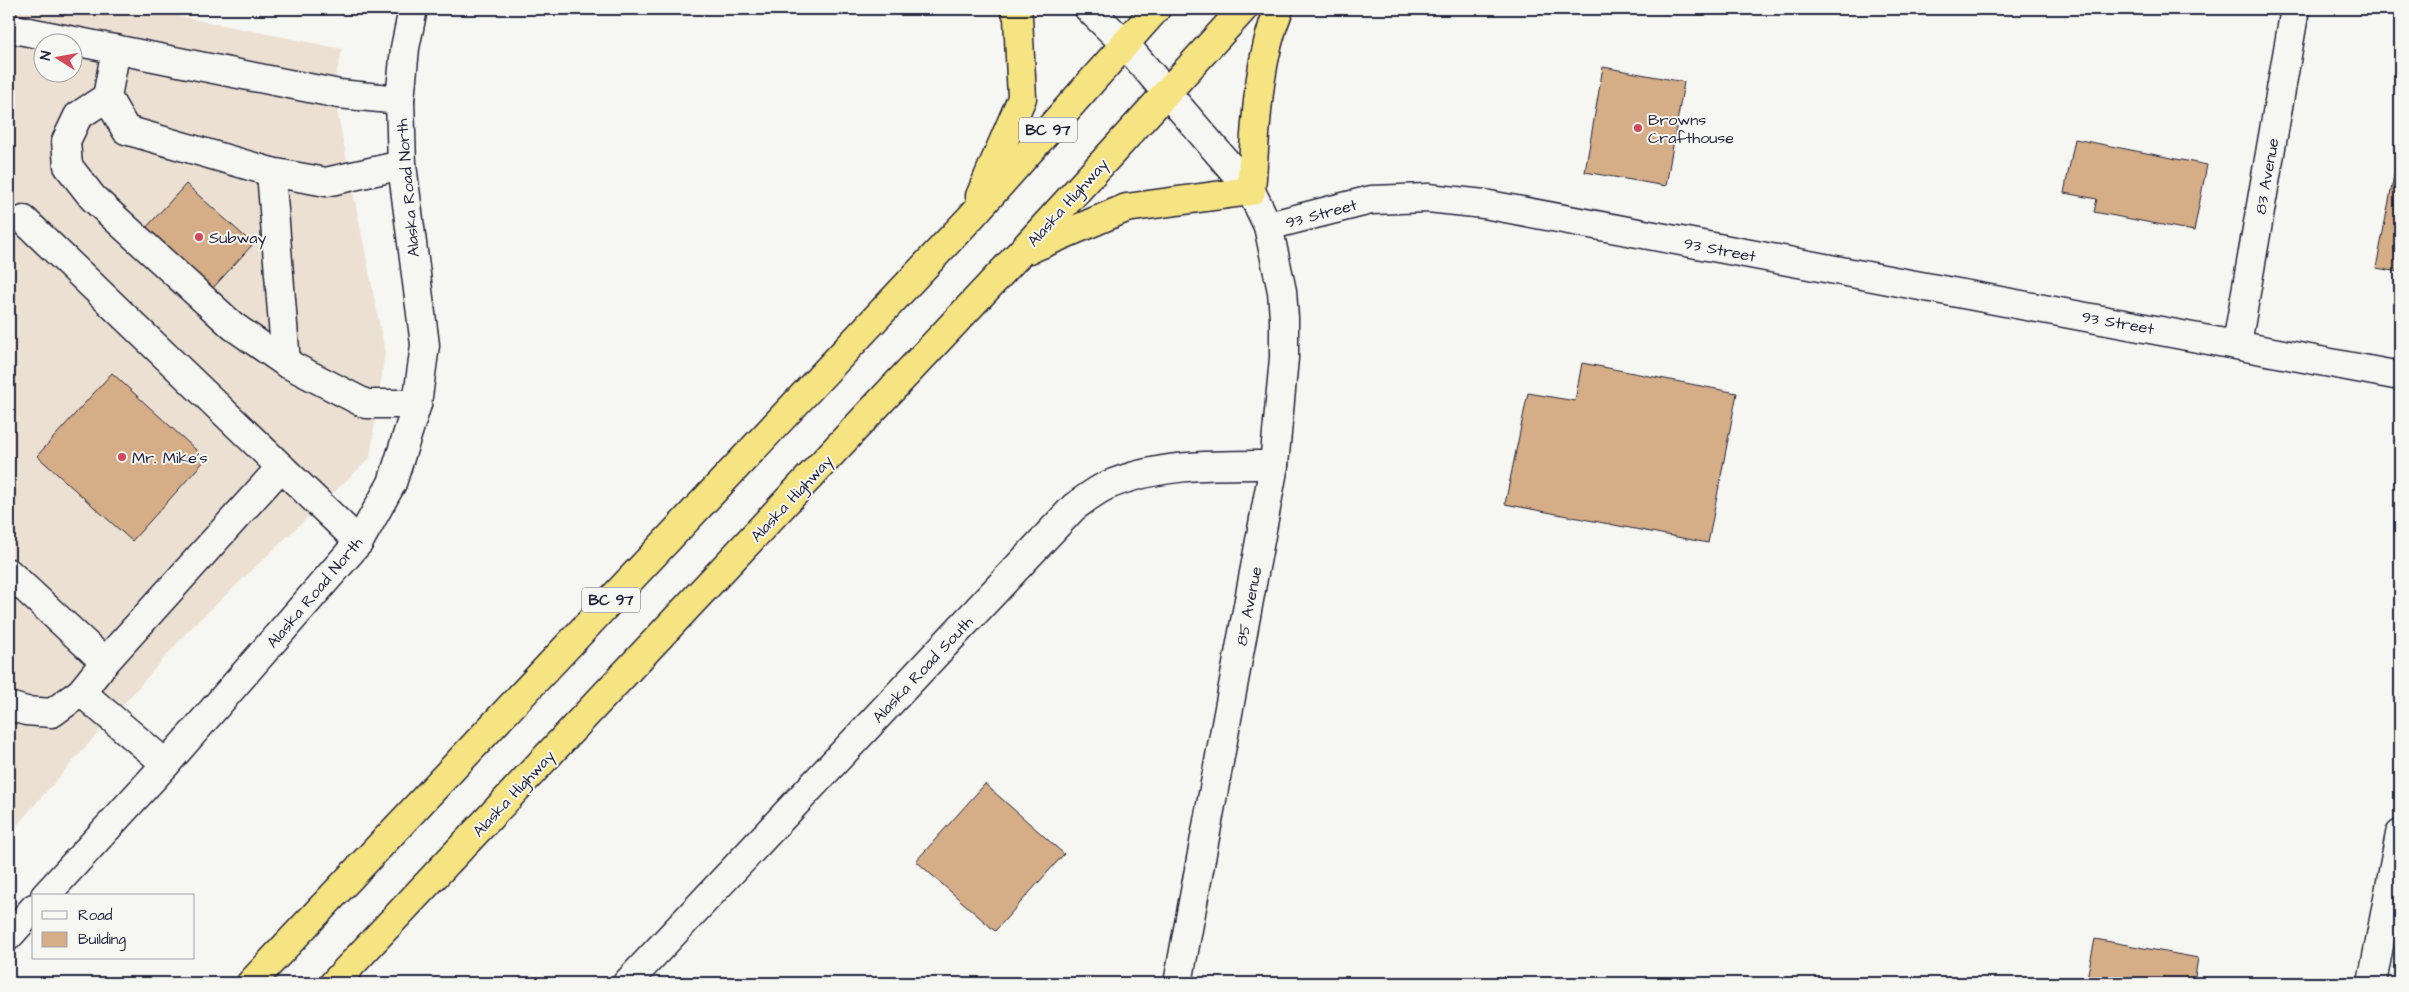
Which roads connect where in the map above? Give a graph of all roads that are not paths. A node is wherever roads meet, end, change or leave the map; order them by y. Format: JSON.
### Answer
{"nodes":[{"id":1,"x":413,"y":9,"type":"edge"},
{"id":2,"x":1016,"y":9,"type":"edge"},
{"id":3,"x":1089,"y":9,"type":"edge"},
{"id":4,"x":1156,"y":9,"type":"edge"},
{"id":5,"x":1244,"y":9,"type":"edge"},
{"id":6,"x":1279,"y":9,"type":"edge"},
{"id":7,"x":2296,"y":9,"type":"edge"},
{"id":8,"x":9,"y":28,"type":"edge"},
{"id":9,"x":1125,"y":44,"type":"junction"},
{"id":10,"x":116,"y":49,"type":"junction"},
{"id":11,"x":1166,"y":94,"type":"junction"},
{"id":12,"x":107,"y":97,"type":"junction"},
{"id":13,"x":400,"y":100,"type":"junction"},
{"id":14,"x":402,"y":165,"type":"junction"},
{"id":15,"x":271,"y":172,"type":"junction"},
{"id":16,"x":1251,"y":191,"type":"junction"},
{"id":17,"x":971,"y":217,"type":"junction"},
{"id":18,"x":24,"y":220,"type":"dead end"},
{"id":19,"x":1268,"y":226,"type":"junction"},
{"id":20,"x":1021,"y":252,"type":"junction"},
{"id":21,"x":2238,"y":344,"type":"junction"},
{"id":22,"x":286,"y":362,"type":"junction"},
{"id":23,"x":2400,"y":376,"type":"edge"},
{"id":24,"x":417,"y":404,"type":"junction"},
{"id":25,"x":1274,"y":465,"type":"junction"},
{"id":26,"x":281,"y":467,"type":"junction"},
{"id":27,"x":359,"y":542,"type":"junction"},
{"id":28,"x":9,"y":573,"type":"edge"},
{"id":29,"x":105,"y":662,"type":"junction"},
{"id":30,"x":81,"y":692,"type":"junction"},
{"id":31,"x":9,"y":706,"type":"edge"},
{"id":32,"x":166,"y":764,"type":"junction"},
{"id":33,"x":2400,"y":834,"type":"edge"},
{"id":34,"x":47,"y":894,"type":"edge"},
{"id":35,"x":32,"y":910,"type":"edge"},
{"id":36,"x":9,"y":936,"type":"edge"},
{"id":37,"x":251,"y":983,"type":"edge"},
{"id":38,"x":334,"y":983,"type":"edge"},
{"id":39,"x":627,"y":983,"type":"edge"},
{"id":40,"x":1178,"y":983,"type":"edge"},
{"id":41,"x":2372,"y":983,"type":"edge"}],
"edges":[{"from":1,"to":13,"type":"street","name":"Alaska Road North"},
{"from":2,"to":17,"type":"highway"},
{"from":3,"to":9,"type":"street","name":"93 Street"},
{"from":4,"to":9,"type":"highway","number":"BC 97"},
{"from":5,"to":11,"type":"highway","name":"Alaska Highway"},
{"from":6,"to":16,"type":"highway"},
{"from":7,"to":21,"type":"street","name":"83 Avenue"},
{"from":8,"to":10,"type":"street"},
{"from":9,"to":11,"type":"street","name":"93 Street"},
{"from":9,"to":17,"type":"highway","number":"BC 97"},
{"from":10,"to":12,"type":"street"},
{"from":10,"to":13,"type":"street"},
{"from":11,"to":16,"type":"street","name":"93 Street"},
{"from":11,"to":20,"type":"highway","name":"Alaska Highway"},
{"from":12,"to":15,"type":"street"},
{"from":12,"to":22,"type":"street"},
{"from":13,"to":14,"type":"street","name":"Alaska Road North"},
{"from":14,"to":15,"type":"street"},
{"from":14,"to":24,"type":"street","name":"Alaska Road North"},
{"from":15,"to":22,"type":"street"},
{"from":16,"to":19,"type":"street","name":"93 Street"},
{"from":16,"to":20,"type":"highway"},
{"from":17,"to":37,"type":"highway","number":"BC 97"},
{"from":18,"to":26,"type":"street"},
{"from":19,"to":21,"type":"street","name":"93 Street"},
{"from":19,"to":25,"type":"street","name":"85 Avenue"},
{"from":20,"to":38,"type":"highway","name":"Alaska Highway"},
{"from":21,"to":23,"type":"street","name":"93 Street"},
{"from":22,"to":24,"type":"street"},
{"from":24,"to":27,"type":"street","name":"Alaska Road North"},
{"from":25,"to":39,"type":"street","name":"Alaska Road South"},
{"from":25,"to":40,"type":"street","name":"85 Avenue"},
{"from":26,"to":27,"type":"street"},
{"from":26,"to":29,"type":"street"},
{"from":27,"to":32,"type":"street","name":"Alaska Road North"},
{"from":28,"to":29,"type":"street"},
{"from":29,"to":30,"type":"street"},
{"from":30,"to":31,"type":"street"},
{"from":30,"to":32,"type":"street"},
{"from":32,"to":34,"type":"street","name":"Alaska Road North"},
{"from":33,"to":41,"type":"street"},
{"from":35,"to":36,"type":"street"}]}
